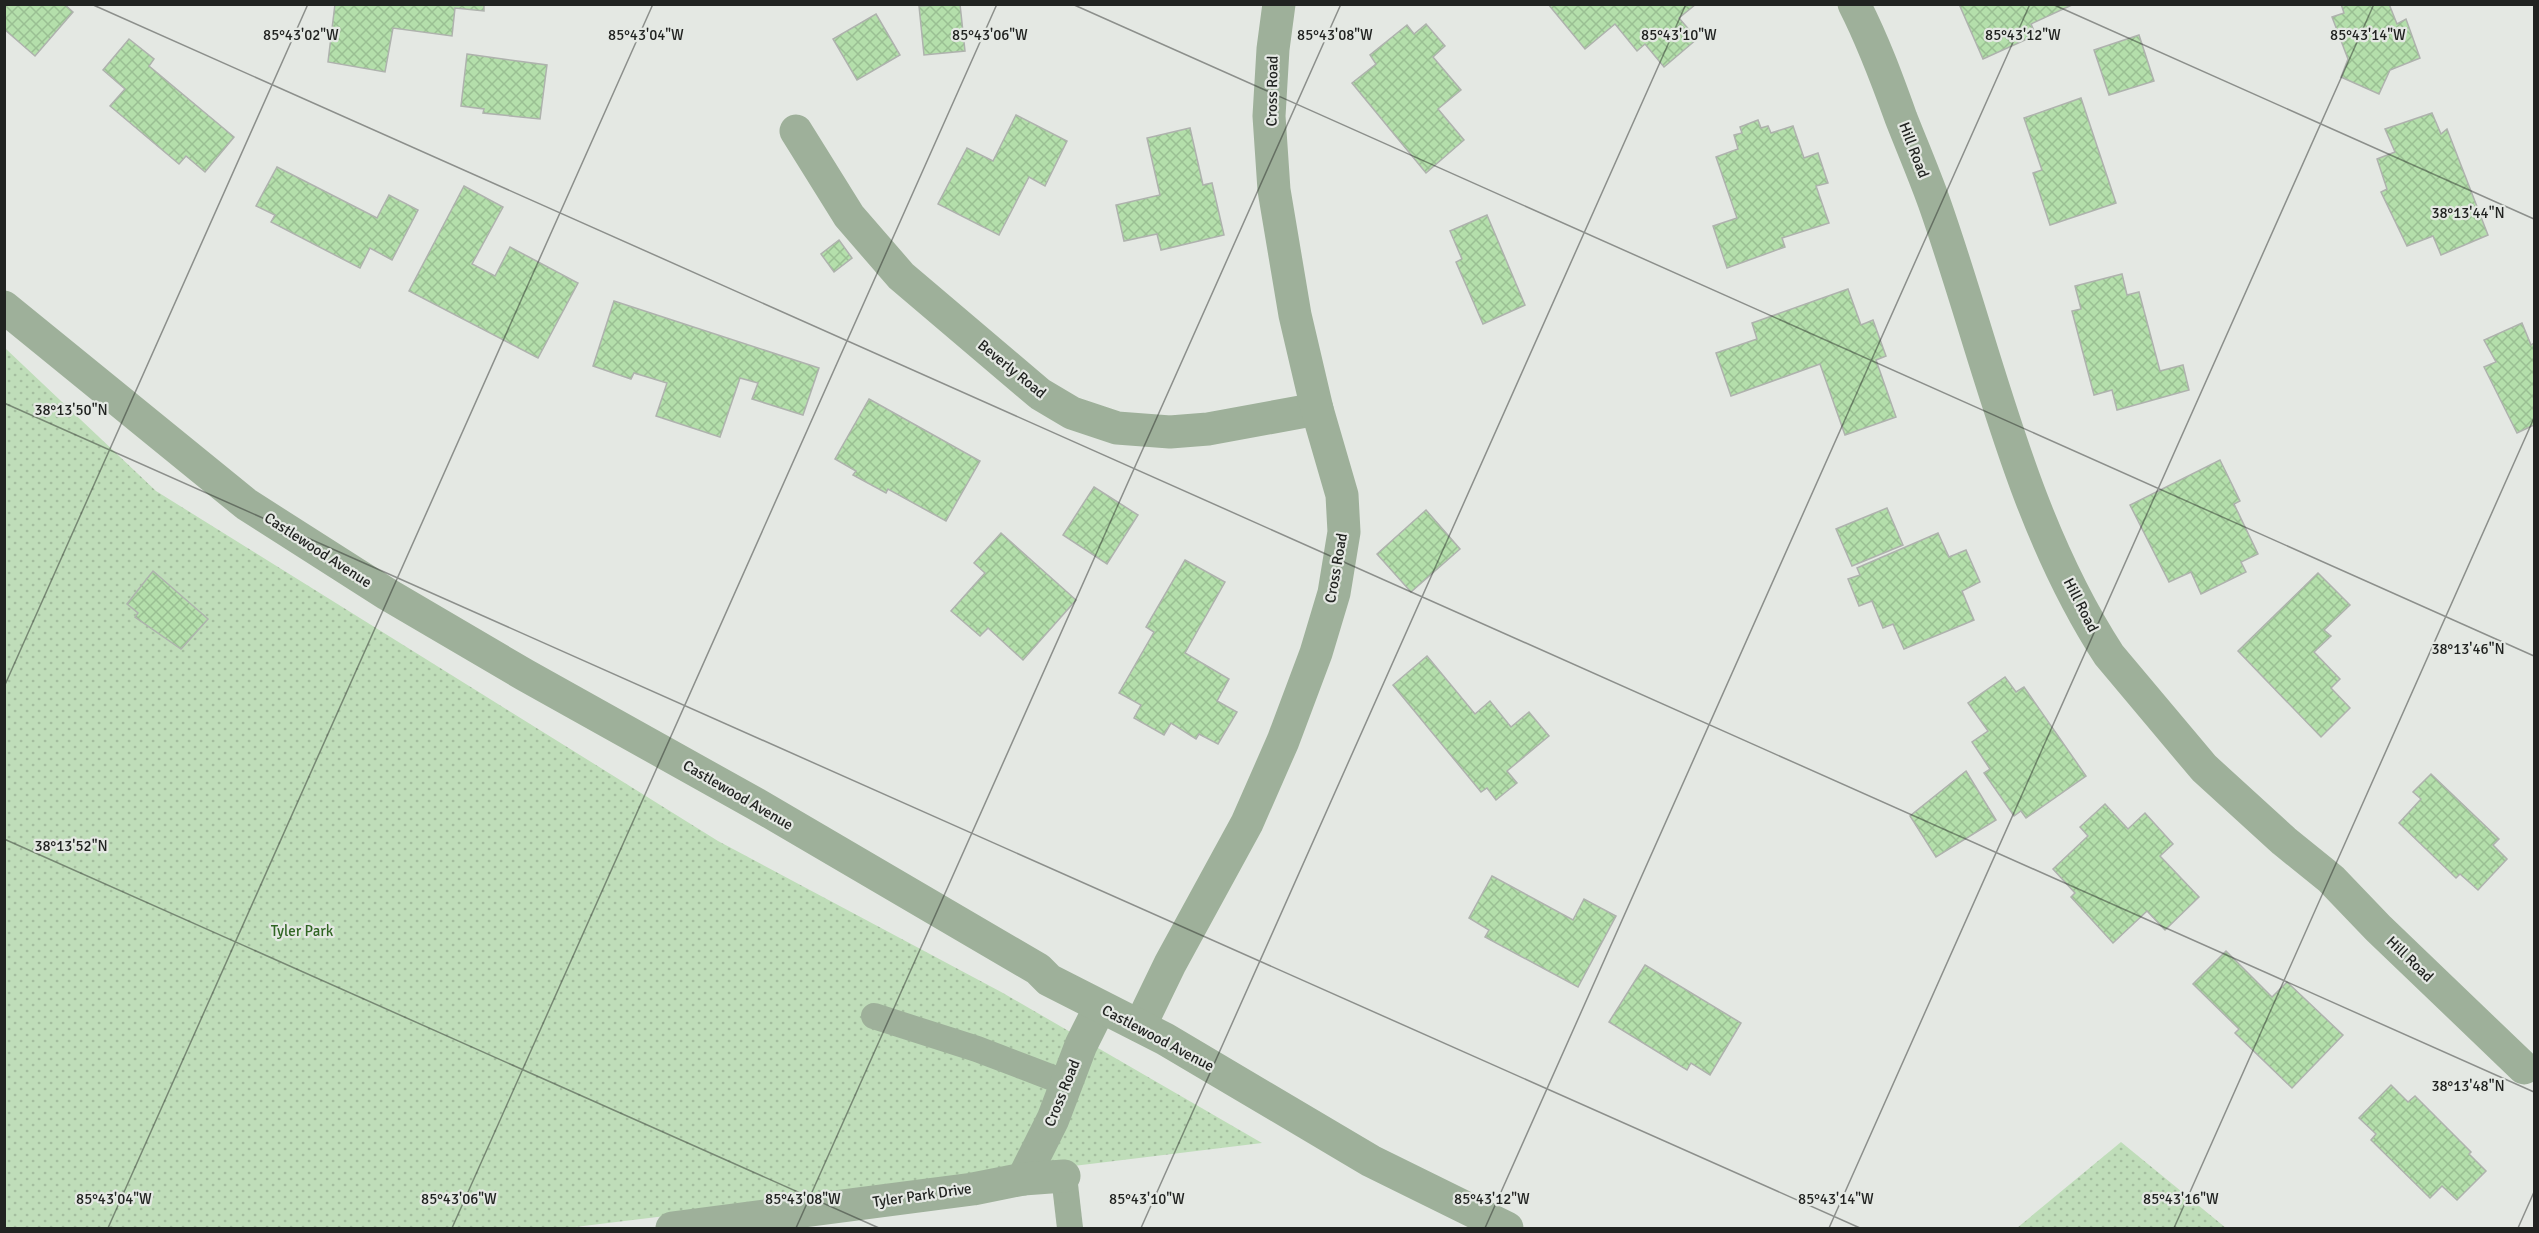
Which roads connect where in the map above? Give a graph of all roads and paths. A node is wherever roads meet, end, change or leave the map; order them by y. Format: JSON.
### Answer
{"nodes":[{"id":1,"x":1279,"y":4,"type":"edge"},
{"id":2,"x":1854,"y":4,"type":"edge"},
{"id":3,"x":796,"y":131,"type":"dead end"},
{"id":4,"x":4,"y":307,"type":"edge"},
{"id":5,"x":1317,"y":409,"type":"junction"},
{"id":6,"x":1100,"y":1007,"type":"junction"},
{"id":7,"x":874,"y":1016,"type":"dead end"},
{"id":8,"x":1140,"y":1026,"type":"junction"},
{"id":9,"x":2523,"y":1068,"type":"dead end"},
{"id":10,"x":1066,"y":1083,"type":"junction"},
{"id":11,"x":1064,"y":1176,"type":"joint"},
{"id":12,"x":1023,"y":1179,"type":"junction"},
{"id":13,"x":672,"y":1228,"type":"edge"},
{"id":14,"x":1070,"y":1228,"type":"edge"},
{"id":15,"x":1507,"y":1228,"type":"edge"}],
"edges":[{"from":1,"to":5,"type":"street","name":"Cross Road"},
{"from":2,"to":9,"type":"street","name":"Hill Road"},
{"from":3,"to":5,"type":"street","name":"Beverly Road"},
{"from":4,"to":6,"type":"street","name":"Castlewood Avenue"},
{"from":5,"to":8,"type":"street","name":"Cross Road"},
{"from":6,"to":8,"type":"street","name":"Castlewood Avenue"},
{"from":6,"to":10,"type":"street","name":"Cross Road"},
{"from":7,"to":10,"type":"lane"},
{"from":8,"to":15,"type":"street","name":"Castlewood Avenue"},
{"from":10,"to":12,"type":"street","name":"Cross Road"},
{"from":11,"to":12,"type":"street","name":"Tyler Park Drive"},
{"from":11,"to":14,"type":"lane"},
{"from":12,"to":13,"type":"street","name":"Tyler Park Drive"}]}
